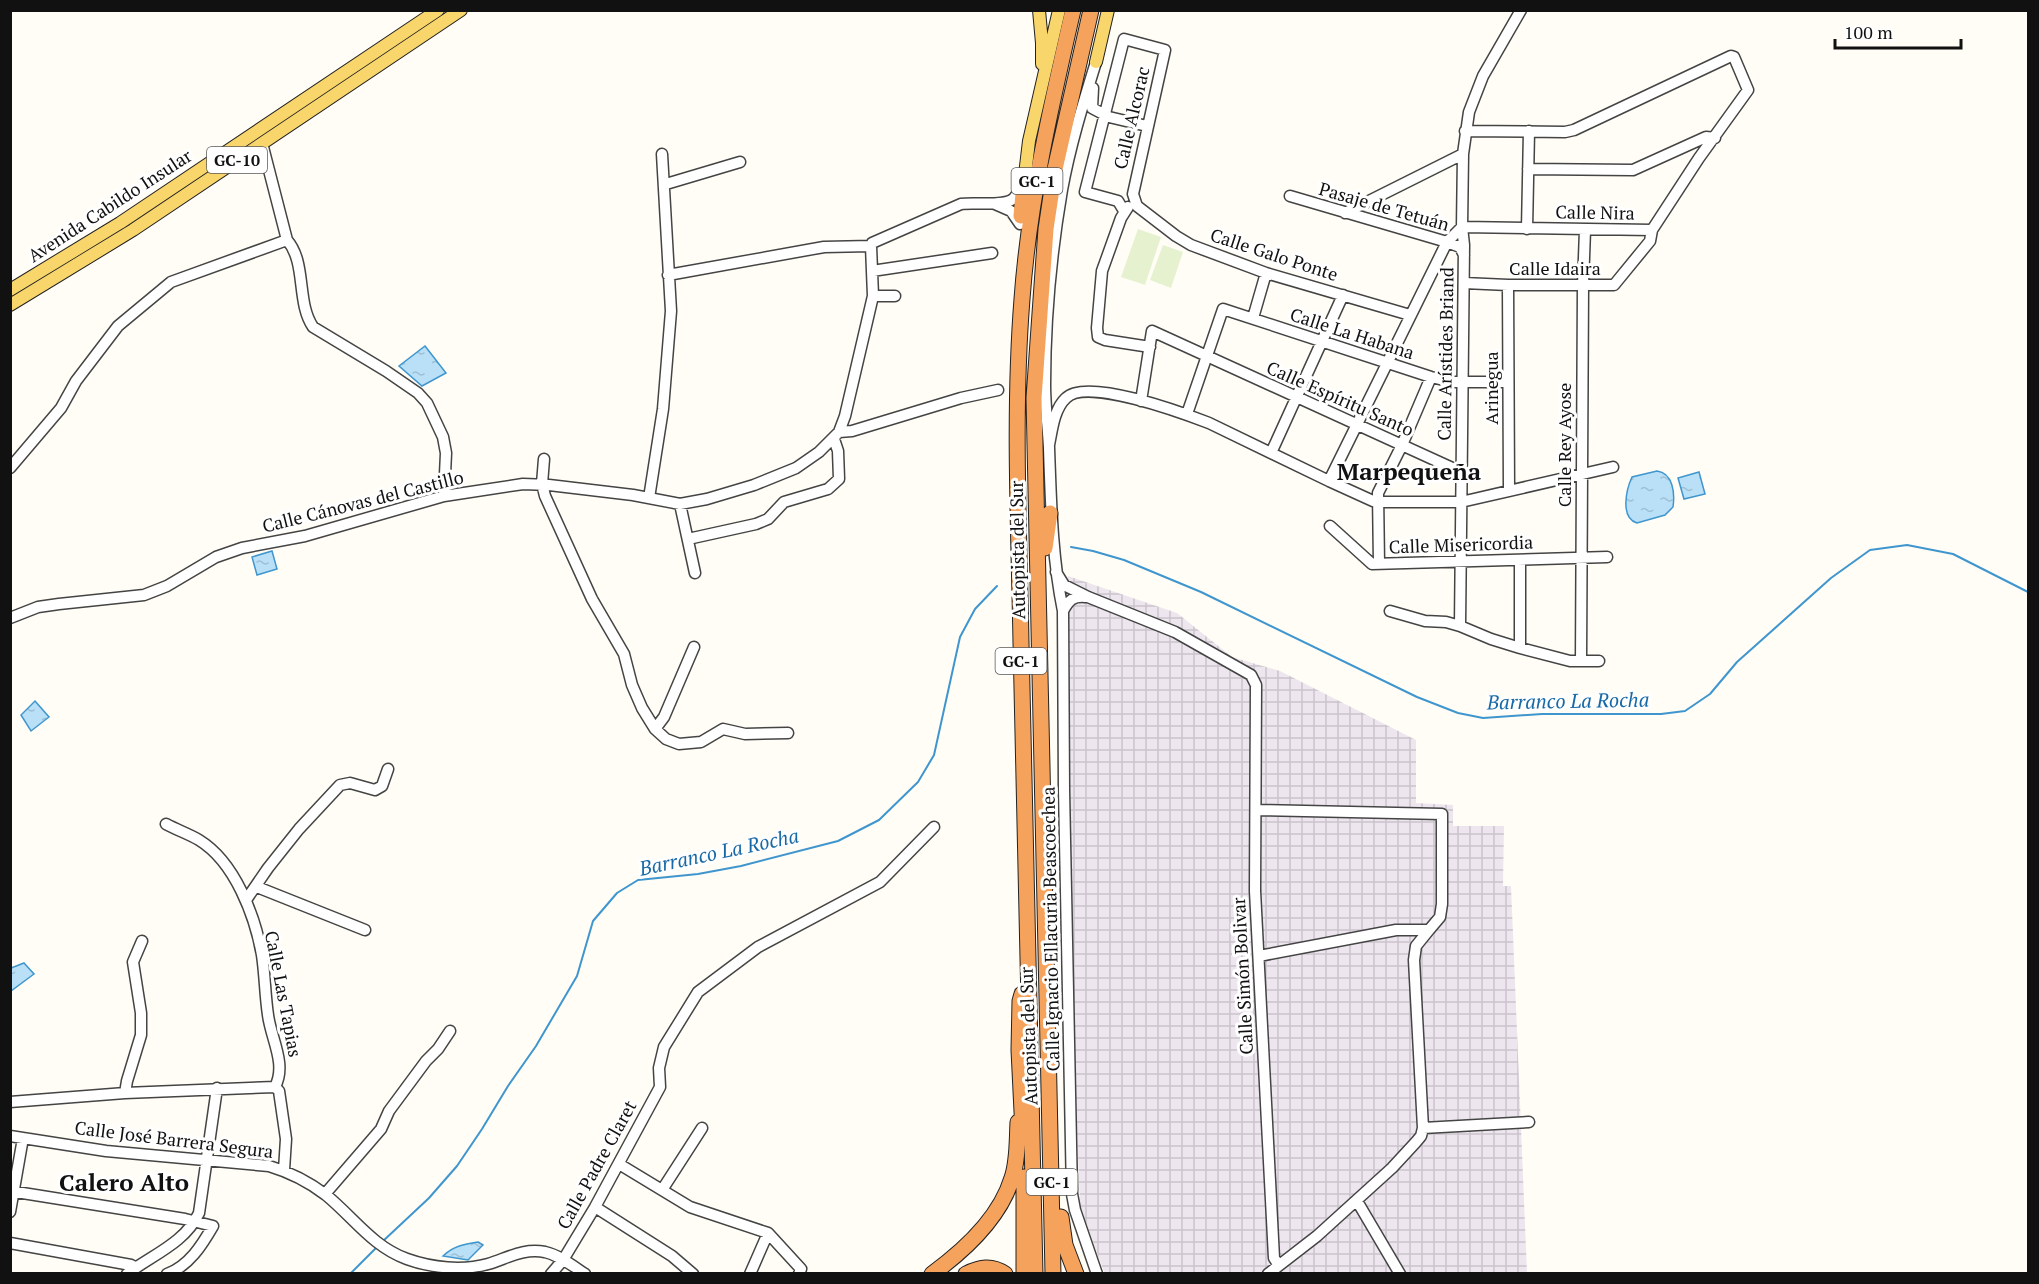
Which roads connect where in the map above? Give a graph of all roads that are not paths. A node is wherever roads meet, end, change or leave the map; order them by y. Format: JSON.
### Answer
{"nodes":[{"id":1,"x":438,"y":10,"type":"edge"},
{"id":2,"x":461,"y":10,"type":"edge"},
{"id":3,"x":1039,"y":10,"type":"edge"},
{"id":4,"x":1059,"y":10,"type":"edge"},
{"id":5,"x":1073,"y":10,"type":"edge"},
{"id":6,"x":1091,"y":10,"type":"edge"},
{"id":7,"x":1108,"y":10,"type":"edge"},
{"id":8,"x":1521,"y":10,"type":"edge"},
{"id":9,"x":1096,"y":62,"type":"junction"},
{"id":10,"x":1039,"y":98,"type":"junction"},
{"id":11,"x":1104,"y":115,"type":"junction"},
{"id":12,"x":1147,"y":126,"type":"junction"},
{"id":13,"x":1465,"y":131,"type":"junction"},
{"id":14,"x":1529,"y":131,"type":"junction"},
{"id":15,"x":1715,"y":138,"type":"junction"},
{"id":16,"x":262,"y":143,"type":"junction"},
{"id":17,"x":662,"y":154,"type":"dead end"},
{"id":18,"x":1463,"y":154,"type":"junction"},
{"id":19,"x":740,"y":162,"type":"dead end"},
{"id":20,"x":1528,"y":169,"type":"junction"},
{"id":21,"x":1024,"y":183,"type":"junction"},
{"id":22,"x":666,"y":184,"type":"junction"},
{"id":23,"x":1132,"y":194,"type":"junction"},
{"id":24,"x":1290,"y":196,"type":"dead end"},
{"id":25,"x":1118,"y":201,"type":"junction"},
{"id":26,"x":989,"y":202,"type":"junction"},
{"id":27,"x":1137,"y":206,"type":"junction"},
{"id":28,"x":1125,"y":211,"type":"junction"},
{"id":29,"x":1345,"y":213,"type":"junction"},
{"id":30,"x":1020,"y":224,"type":"junction"},
{"id":31,"x":1462,"y":227,"type":"junction"},
{"id":32,"x":1527,"y":229,"type":"junction"},
{"id":33,"x":1585,"y":230,"type":"junction"},
{"id":34,"x":1653,"y":230,"type":"junction"},
{"id":35,"x":287,"y":240,"type":"junction"},
{"id":36,"x":1447,"y":242,"type":"junction"},
{"id":37,"x":871,"y":246,"type":"junction"},
{"id":38,"x":992,"y":253,"type":"dead end"},
{"id":39,"x":1464,"y":255,"type":"junction"},
{"id":40,"x":872,"y":271,"type":"junction"},
{"id":41,"x":1266,"y":273,"type":"junction"},
{"id":42,"x":668,"y":274,"type":"junction"},
{"id":43,"x":1464,"y":283,"type":"junction"},
{"id":44,"x":1508,"y":285,"type":"junction"},
{"id":45,"x":1583,"y":285,"type":"junction"},
{"id":46,"x":10,"y":290,"type":"edge"},
{"id":47,"x":1342,"y":295,"type":"junction"},
{"id":48,"x":873,"y":296,"type":"junction"},
{"id":49,"x":895,"y":296,"type":"dead end"},
{"id":50,"x":10,"y":305,"type":"edge"},
{"id":51,"x":1410,"y":315,"type":"junction"},
{"id":52,"x":1253,"y":318,"type":"junction"},
{"id":53,"x":1322,"y":342,"type":"junction"},
{"id":54,"x":1150,"y":347,"type":"junction"},
{"id":55,"x":1018,"y":355,"type":"junction"},
{"id":56,"x":1206,"y":356,"type":"junction"},
{"id":57,"x":1387,"y":364,"type":"junction"},
{"id":58,"x":1431,"y":377,"type":"junction"},
{"id":59,"x":1462,"y":381,"type":"junction"},
{"id":60,"x":1508,"y":382,"type":"junction"},
{"id":61,"x":998,"y":390,"type":"dead end"},
{"id":62,"x":1296,"y":397,"type":"junction"},
{"id":63,"x":1141,"y":401,"type":"junction"},
{"id":64,"x":1187,"y":414,"type":"junction"},
{"id":65,"x":1357,"y":424,"type":"junction"},
{"id":66,"x":836,"y":435,"type":"junction"},
{"id":67,"x":1048,"y":445,"type":"junction"},
{"id":68,"x":1402,"y":445,"type":"junction"},
{"id":69,"x":1271,"y":453,"type":"junction"},
{"id":70,"x":544,"y":459,"type":"dead end"},
{"id":71,"x":1613,"y":467,"type":"dead end"},
{"id":72,"x":10,"y":468,"type":"edge"},
{"id":73,"x":1461,"y":472,"type":"junction"},
{"id":74,"x":1582,"y":473,"type":"junction"},
{"id":75,"x":1329,"y":481,"type":"junction"},
{"id":76,"x":542,"y":484,"type":"junction"},
{"id":77,"x":1509,"y":490,"type":"junction"},
{"id":78,"x":444,"y":496,"type":"junction"},
{"id":79,"x":649,"y":498,"type":"junction"},
{"id":80,"x":1379,"y":502,"type":"junction"},
{"id":81,"x":1461,"y":502,"type":"junction"},
{"id":82,"x":680,"y":504,"type":"junction"},
{"id":83,"x":1050,"y":513,"type":"junction"},
{"id":84,"x":1330,"y":526,"type":"dead end"},
{"id":85,"x":688,"y":539,"type":"junction"},
{"id":86,"x":1607,"y":557,"type":"dead end"},
{"id":87,"x":1581,"y":558,"type":"junction"},
{"id":88,"x":1520,"y":561,"type":"junction"},
{"id":89,"x":1461,"y":562,"type":"junction"},
{"id":90,"x":1379,"y":564,"type":"junction"},
{"id":91,"x":1056,"y":572,"type":"junction"},
{"id":92,"x":695,"y":573,"type":"dead end"},
{"id":93,"x":1038,"y":595,"type":"junction"},
{"id":94,"x":1088,"y":597,"type":"junction"},
{"id":95,"x":1063,"y":611,"type":"junction"},
{"id":96,"x":1390,"y":611,"type":"dead end"},
{"id":97,"x":10,"y":618,"type":"edge"},
{"id":98,"x":1460,"y":626,"type":"junction"},
{"id":99,"x":694,"y":647,"type":"dead end"},
{"id":100,"x":1521,"y":648,"type":"junction"},
{"id":101,"x":1581,"y":661,"type":"junction"},
{"id":102,"x":1599,"y":661,"type":"dead end"},
{"id":103,"x":655,"y":729,"type":"junction"},
{"id":104,"x":788,"y":733,"type":"dead end"},
{"id":105,"x":388,"y":769,"type":"dead end"},
{"id":106,"x":1256,"y":810,"type":"junction"},
{"id":107,"x":166,"y":824,"type":"dead end"},
{"id":108,"x":934,"y":827,"type":"dead end"},
{"id":109,"x":256,"y":887,"type":"junction"},
{"id":110,"x":246,"y":900,"type":"junction"},
{"id":111,"x":365,"y":930,"type":"dead end"},
{"id":112,"x":1429,"y":930,"type":"junction"},
{"id":113,"x":142,"y":941,"type":"dead end"},
{"id":114,"x":1259,"y":956,"type":"junction"},
{"id":115,"x":1029,"y":968,"type":"junction"},
{"id":116,"x":450,"y":1031,"type":"dead end"},
{"id":117,"x":275,"y":1087,"type":"junction"},
{"id":118,"x":217,"y":1088,"type":"junction"},
{"id":119,"x":1050,"y":1091,"type":"junction"},
{"id":120,"x":125,"y":1093,"type":"junction"},
{"id":121,"x":1020,"y":1093,"type":"junction"},
{"id":122,"x":10,"y":1102,"type":"edge"},
{"id":123,"x":1529,"y":1122,"type":"dead end"},
{"id":124,"x":702,"y":1128,"type":"dead end"},
{"id":125,"x":1422,"y":1132,"type":"junction"},
{"id":126,"x":10,"y":1136,"type":"edge"},
{"id":127,"x":22,"y":1138,"type":"junction"},
{"id":128,"x":207,"y":1161,"type":"junction"},
{"id":129,"x":619,"y":1164,"type":"junction"},
{"id":130,"x":284,"y":1170,"type":"junction"},
{"id":131,"x":662,"y":1190,"type":"junction"},
{"id":132,"x":12,"y":1191,"type":"edge"},
{"id":133,"x":325,"y":1194,"type":"junction"},
{"id":134,"x":1357,"y":1201,"type":"junction"},
{"id":135,"x":595,"y":1207,"type":"junction"},
{"id":136,"x":10,"y":1212,"type":"edge"},
{"id":137,"x":1061,"y":1217,"type":"junction"},
{"id":138,"x":195,"y":1221,"type":"junction"},
{"id":139,"x":768,"y":1233,"type":"junction"},
{"id":140,"x":10,"y":1243,"type":"edge"},
{"id":141,"x":563,"y":1260,"type":"junction"},
{"id":142,"x":1278,"y":1264,"type":"junction"},
{"id":143,"x":131,"y":1270,"type":"edge"},
{"id":144,"x":800,"y":1271,"type":"edge"},
{"id":145,"x":167,"y":1274,"type":"edge"},
{"id":146,"x":551,"y":1274,"type":"edge"},
{"id":147,"x":585,"y":1274,"type":"edge"},
{"id":148,"x":693,"y":1274,"type":"edge"},
{"id":149,"x":750,"y":1274,"type":"edge"},
{"id":150,"x":932,"y":1274,"type":"edge"},
{"id":151,"x":966,"y":1274,"type":"edge"},
{"id":152,"x":1005,"y":1274,"type":"edge"},
{"id":153,"x":1024,"y":1274,"type":"edge"},
{"id":154,"x":1035,"y":1274,"type":"edge"},
{"id":155,"x":1053,"y":1274,"type":"edge"},
{"id":156,"x":1062,"y":1274,"type":"edge"},
{"id":157,"x":1076,"y":1274,"type":"edge"},
{"id":158,"x":1097,"y":1274,"type":"edge"},
{"id":159,"x":1268,"y":1274,"type":"edge"},
{"id":160,"x":1400,"y":1274,"type":"edge"}],
"edges":[{"from":1,"to":46,"type":"main road","name":"Avenida Cabildo Insular","number":"GC-10"},
{"from":2,"to":16,"type":"main road","name":"Avenida Cabildo Insular","number":"GC-10"},
{"from":3,"to":10,"type":"main road"},
{"from":4,"to":10,"type":"main road"},
{"from":5,"to":55,"type":"highway","name":"Autopista del Sur","number":"GC-1"},
{"from":6,"to":93,"type":"highway","name":"Autopista del Sur","number":"GC-1"},
{"from":7,"to":9,"type":"main road"},
{"from":8,"to":13,"type":"street","name":"Calle Arístides Briand"},
{"from":9,"to":11,"type":"street"},
{"from":9,"to":67,"type":"street","name":"Calle Ignacio Ellacuria Beascoechea"},
{"from":10,"to":21,"type":"main road"},
{"from":11,"to":12,"type":"street"},
{"from":11,"to":12,"type":"street","name":"Calle Alcorac"},
{"from":11,"to":25,"type":"street"},
{"from":12,"to":23,"type":"street","name":"Calle Alcorac"},
{"from":13,"to":14,"type":"street"},
{"from":13,"to":18,"type":"street","name":"Calle Arístides Briand"},
{"from":14,"to":15,"type":"street","name":"Calle Nira"},
{"from":14,"to":20,"type":"street"},
{"from":15,"to":20,"type":"street"},
{"from":15,"to":34,"type":"street","name":"Calle Nira"},
{"from":16,"to":35,"type":"street"},
{"from":16,"to":50,"type":"main road","name":"Avenida Cabildo Insular","number":"GC-10"},
{"from":17,"to":22,"type":"street"},
{"from":18,"to":29,"type":"street"},
{"from":18,"to":31,"type":"street","name":"Calle Arístides Briand"},
{"from":19,"to":22,"type":"street"},
{"from":20,"to":32,"type":"street"},
{"from":21,"to":26,"type":"street"},
{"from":21,"to":30,"type":"highway"},
{"from":22,"to":42,"type":"street"},
{"from":23,"to":25,"type":"street"},
{"from":23,"to":27,"type":"street","name":"Calle Alcorac"},
{"from":24,"to":29,"type":"street","name":"Pasaje de Tetuán"},
{"from":25,"to":28,"type":"street"},
{"from":26,"to":30,"type":"street"},
{"from":26,"to":37,"type":"street"},
{"from":27,"to":28,"type":"street"},
{"from":27,"to":41,"type":"street","name":"Calle Galo Ponte"},
{"from":28,"to":54,"type":"street"},
{"from":29,"to":36,"type":"street","name":"Pasaje de Tetuán"},
{"from":30,"to":55,"type":"highway"},
{"from":31,"to":32,"type":"street","name":"Calle Nira"},
{"from":31,"to":36,"type":"street"},
{"from":31,"to":39,"type":"street","name":"Calle Arístides Briand"},
{"from":32,"to":33,"type":"street","name":"Calle Nira"},
{"from":33,"to":34,"type":"street","name":"Calle Nira"},
{"from":33,"to":45,"type":"street","name":"Calle Rey Ayose"},
{"from":34,"to":45,"type":"street","name":"Calle Idaira"},
{"from":35,"to":72,"type":"street"},
{"from":35,"to":78,"type":"street"},
{"from":36,"to":39,"type":"street","name":"Pasaje de Tetuán"},
{"from":36,"to":51,"type":"street"},
{"from":37,"to":40,"type":"street"},
{"from":37,"to":42,"type":"street"},
{"from":38,"to":40,"type":"street"},
{"from":39,"to":43,"type":"street","name":"Calle Arístides Briand"},
{"from":40,"to":48,"type":"street"},
{"from":41,"to":47,"type":"street","name":"Calle Galo Ponte"},
{"from":41,"to":52,"type":"street"},
{"from":42,"to":79,"type":"street"},
{"from":43,"to":44,"type":"street","name":"Calle Idaira"},
{"from":43,"to":59,"type":"street","name":"Calle Arístides Briand"},
{"from":44,"to":45,"type":"street","name":"Calle Idaira"},
{"from":44,"to":60,"type":"street","name":"Arinegua"},
{"from":45,"to":74,"type":"street","name":"Calle Rey Ayose"},
{"from":47,"to":51,"type":"street","name":"Calle Galo Ponte"},
{"from":47,"to":53,"type":"street"},
{"from":48,"to":49,"type":"street"},
{"from":48,"to":66,"type":"street"},
{"from":51,"to":57,"type":"street"},
{"from":52,"to":53,"type":"street","name":"Calle La Habana"},
{"from":52,"to":56,"type":"street","name":"Calle La Habana"},
{"from":53,"to":57,"type":"street","name":"Calle La Habana"},
{"from":53,"to":62,"type":"street"},
{"from":54,"to":56,"type":"street","name":"Calle Espíritu Santo"},
{"from":54,"to":63,"type":"street"},
{"from":55,"to":115,"type":"highway","name":"Autopista del Sur","number":"GC-1"},
{"from":56,"to":62,"type":"street","name":"Calle Espíritu Santo"},
{"from":56,"to":64,"type":"street"},
{"from":57,"to":58,"type":"street","name":"Calle La Habana"},
{"from":57,"to":65,"type":"street"},
{"from":58,"to":59,"type":"street","name":"Calle La Habana"},
{"from":58,"to":68,"type":"street"},
{"from":59,"to":60,"type":"street","name":"Calle La Habana"},
{"from":59,"to":73,"type":"street","name":"Calle Arístides Briand"},
{"from":60,"to":77,"type":"street","name":"Arinegua"},
{"from":61,"to":66,"type":"street","name":"Calle Cánovas del Castillo"},
{"from":62,"to":65,"type":"street","name":"Calle Espíritu Santo"},
{"from":62,"to":69,"type":"street"},
{"from":63,"to":64,"type":"street"},
{"from":63,"to":67,"type":"street"},
{"from":64,"to":69,"type":"street"},
{"from":65,"to":68,"type":"street","name":"Calle Espíritu Santo"},
{"from":65,"to":75,"type":"street"},
{"from":66,"to":82,"type":"street","name":"Calle Cánovas del Castillo"},
{"from":66,"to":85,"type":"street"},
{"from":67,"to":83,"type":"street","name":"Calle Ignacio Ellacuria Beascoechea"},
{"from":68,"to":73,"type":"street","name":"Calle Espíritu Santo"},
{"from":68,"to":80,"type":"street"},
{"from":69,"to":75,"type":"street"},
{"from":70,"to":76,"type":"street"},
{"from":71,"to":74,"type":"street"},
{"from":73,"to":81,"type":"street","name":"Calle Arístides Briand"},
{"from":74,"to":77,"type":"street"},
{"from":74,"to":87,"type":"street","name":"Calle Rey Ayose"},
{"from":75,"to":80,"type":"street"},
{"from":76,"to":78,"type":"street","name":"Calle Cánovas del Castillo"},
{"from":76,"to":79,"type":"street","name":"Calle Cánovas del Castillo"},
{"from":76,"to":103,"type":"street"},
{"from":77,"to":81,"type":"street"},
{"from":78,"to":97,"type":"street","name":"Calle Cánovas del Castillo"},
{"from":79,"to":82,"type":"street","name":"Calle Cánovas del Castillo"},
{"from":80,"to":81,"type":"street"},
{"from":80,"to":90,"type":"street"},
{"from":81,"to":89,"type":"street","name":"Calle Arístides Briand"},
{"from":82,"to":85,"type":"street"},
{"from":83,"to":91,"type":"street","name":"Calle Ignacio Ellacuria Beascoechea"},
{"from":83,"to":93,"type":"highway"},
{"from":84,"to":90,"type":"street","name":"Calle Misericordia"},
{"from":85,"to":92,"type":"street"},
{"from":86,"to":87,"type":"street","name":"Calle Misericordia"},
{"from":87,"to":88,"type":"street","name":"Calle Misericordia"},
{"from":87,"to":101,"type":"street","name":"Calle Rey Ayose"},
{"from":88,"to":89,"type":"street","name":"Calle Misericordia"},
{"from":88,"to":100,"type":"street"},
{"from":89,"to":90,"type":"street","name":"Calle Misericordia"},
{"from":89,"to":98,"type":"street","name":"Calle Arístides Briand"},
{"from":91,"to":94,"type":"street"},
{"from":91,"to":95,"type":"street","name":"Calle Ignacio Ellacuria Beascoechea"},
{"from":93,"to":119,"type":"highway","name":"Autopista del Sur","number":"GC-1"},
{"from":94,"to":95,"type":"street"},
{"from":94,"to":106,"type":"street","name":"Calle Simón Bolivar"},
{"from":95,"to":158,"type":"street","name":"Calle Ignacio Ellacuria Beascoechea"},
{"from":96,"to":98,"type":"street"},
{"from":98,"to":100,"type":"street"},
{"from":99,"to":103,"type":"street"},
{"from":100,"to":101,"type":"street"},
{"from":101,"to":102,"type":"street"},
{"from":103,"to":104,"type":"street"},
{"from":105,"to":109,"type":"street"},
{"from":106,"to":112,"type":"street"},
{"from":106,"to":114,"type":"street","name":"Calle Simón Bolivar"},
{"from":107,"to":110,"type":"street","name":"Calle Las Tapias"},
{"from":108,"to":129,"type":"street","name":"Calle Padre Claret"},
{"from":109,"to":110,"type":"street"},
{"from":109,"to":111,"type":"street"},
{"from":110,"to":117,"type":"street","name":"Calle Las Tapias"},
{"from":112,"to":114,"type":"street"},
{"from":112,"to":125,"type":"street"},
{"from":113,"to":120,"type":"street"},
{"from":114,"to":142,"type":"street","name":"Calle Simón Bolivar"},
{"from":115,"to":121,"type":"highway"},
{"from":115,"to":154,"type":"highway","name":"Autopista del Sur","number":"GC-1"},
{"from":116,"to":133,"type":"street"},
{"from":117,"to":118,"type":"street"},
{"from":117,"to":130,"type":"street","name":"Calle Las Tapias"},
{"from":118,"to":120,"type":"street"},
{"from":118,"to":128,"type":"street"},
{"from":119,"to":137,"type":"highway"},
{"from":119,"to":155,"type":"highway","name":"Autopista del Sur","number":"GC-1"},
{"from":120,"to":122,"type":"street"},
{"from":121,"to":150,"type":"highway"},
{"from":121,"to":153,"type":"highway"},
{"from":123,"to":125,"type":"street"},
{"from":124,"to":131,"type":"street"},
{"from":125,"to":134,"type":"street"},
{"from":126,"to":127,"type":"street","name":"Calle José Barrera Segura"},
{"from":127,"to":128,"type":"street","name":"Calle José Barrera Segura"},
{"from":127,"to":132,"type":"street"},
{"from":128,"to":130,"type":"street","name":"Calle José Barrera Segura"},
{"from":128,"to":138,"type":"street"},
{"from":129,"to":131,"type":"street"},
{"from":129,"to":135,"type":"street","name":"Calle Padre Claret"},
{"from":130,"to":133,"type":"street","name":"Calle José Barrera Segura"},
{"from":131,"to":139,"type":"street"},
{"from":132,"to":136,"type":"street"},
{"from":132,"to":138,"type":"street"},
{"from":133,"to":141,"type":"street","name":"Calle José Barrera Segura"},
{"from":134,"to":142,"type":"street"},
{"from":134,"to":160,"type":"street"},
{"from":135,"to":141,"type":"street","name":"Calle Padre Claret"},
{"from":135,"to":148,"type":"street"},
{"from":137,"to":156,"type":"highway"},
{"from":137,"to":157,"type":"highway"},
{"from":138,"to":143,"type":"street"},
{"from":138,"to":145,"type":"street"},
{"from":139,"to":144,"type":"street"},
{"from":139,"to":149,"type":"street"},
{"from":140,"to":143,"type":"street"},
{"from":141,"to":146,"type":"street","name":"Calle Padre Claret"},
{"from":141,"to":147,"type":"street","name":"Calle José Barrera Segura"},
{"from":142,"to":159,"type":"street"},
{"from":151,"to":152,"type":"highway"}]}
